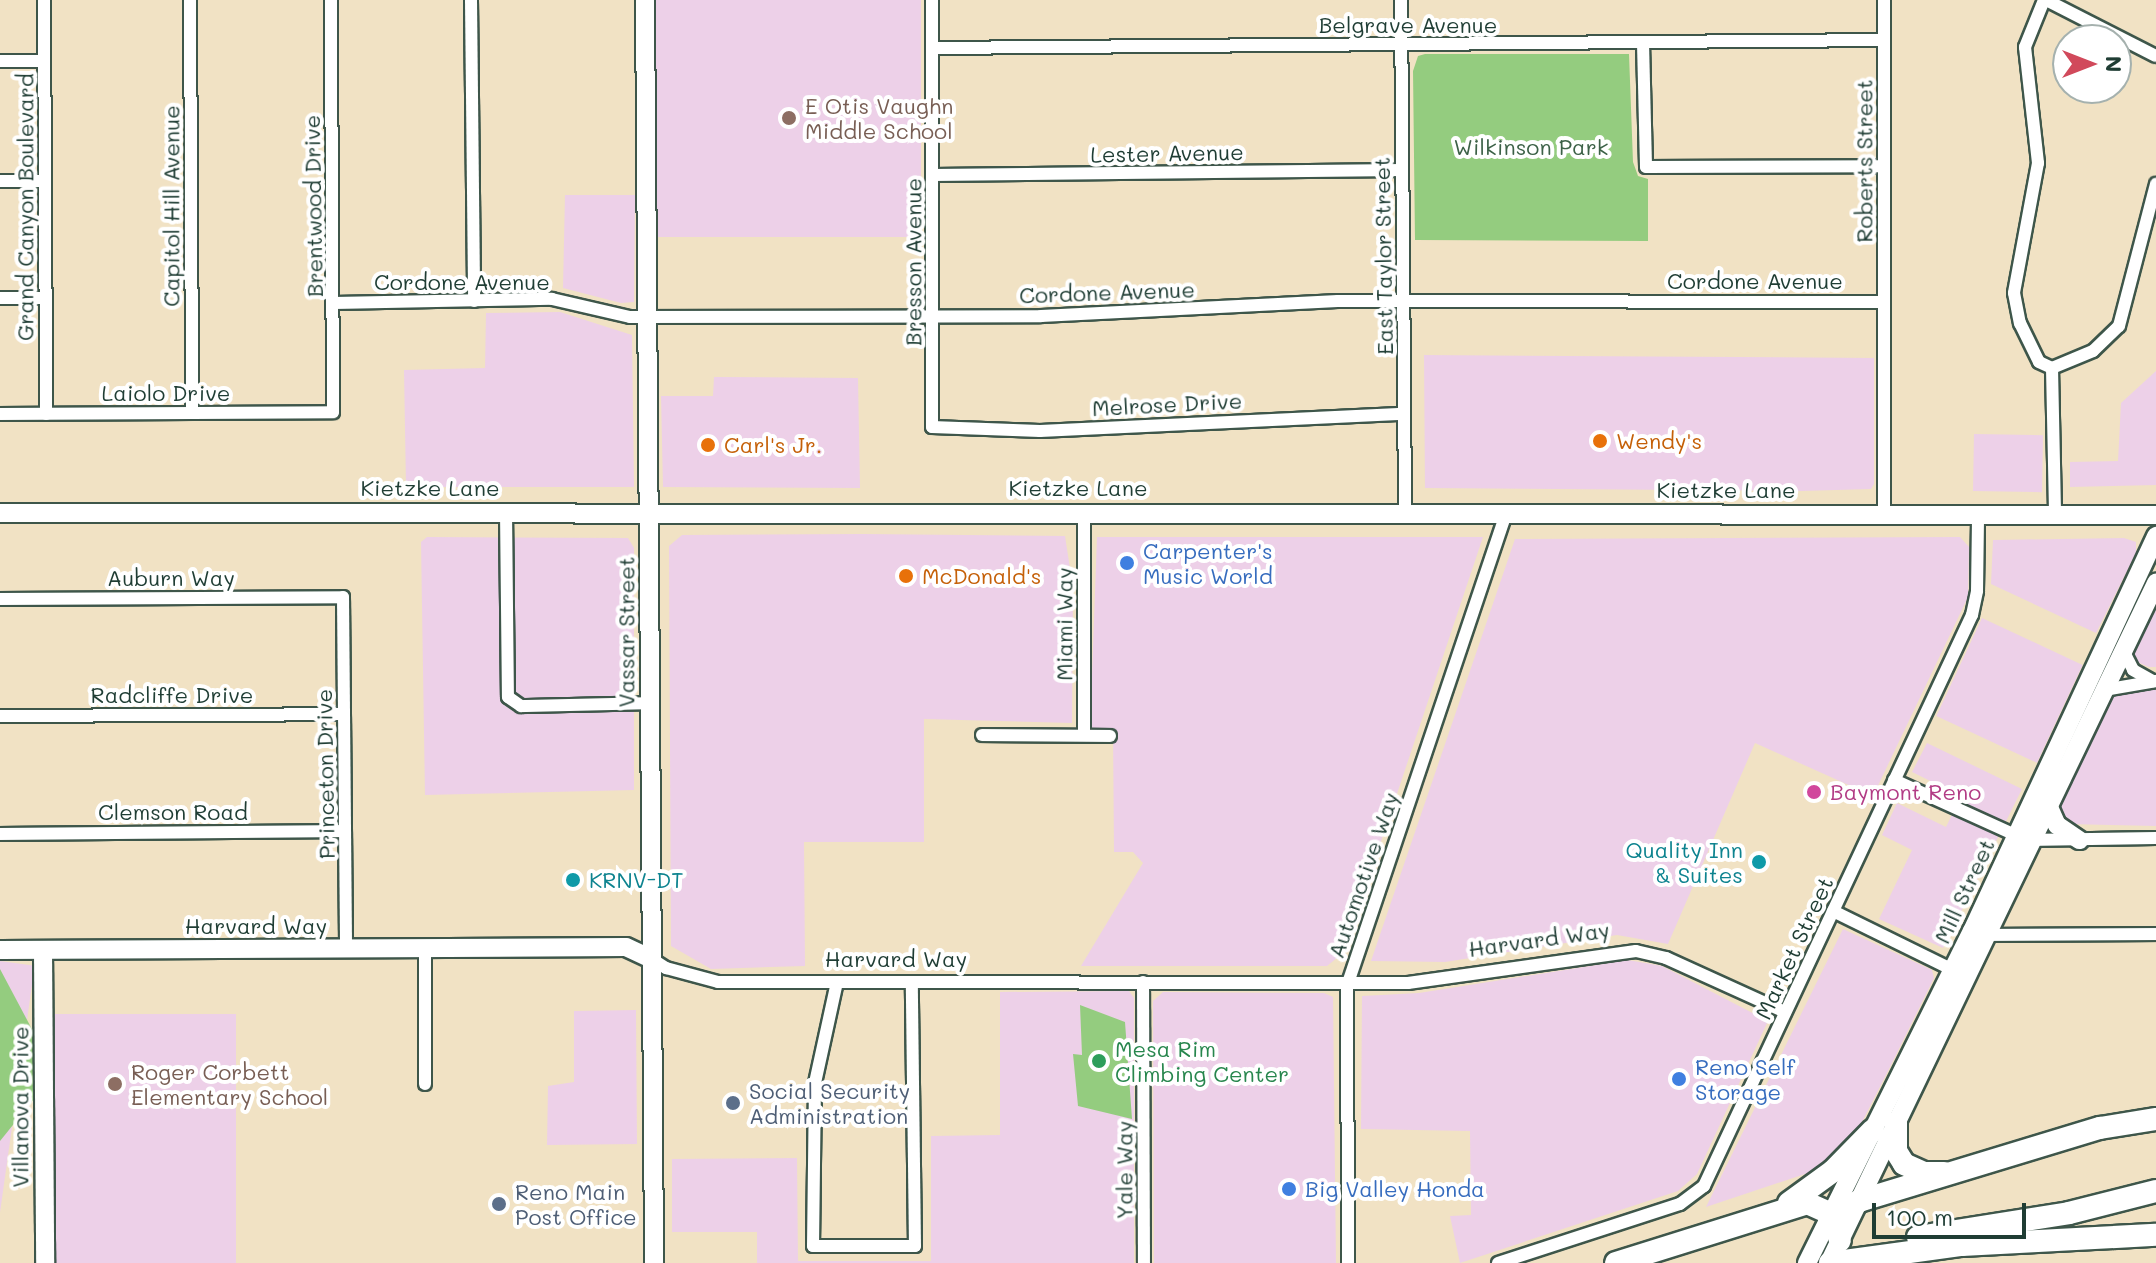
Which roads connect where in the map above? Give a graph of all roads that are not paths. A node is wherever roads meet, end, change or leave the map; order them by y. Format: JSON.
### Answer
{"nodes":[{"id":1,"x":44,"y":0,"type":"edge"},
{"id":2,"x":190,"y":0,"type":"edge"},
{"id":3,"x":331,"y":0,"type":"edge"},
{"id":4,"x":471,"y":0,"type":"edge"},
{"id":5,"x":645,"y":0,"type":"edge"},
{"id":6,"x":932,"y":0,"type":"edge"},
{"id":7,"x":1401,"y":0,"type":"edge"},
{"id":8,"x":1884,"y":0,"type":"edge"},
{"id":9,"x":2045,"y":0,"type":"edge"},
{"id":10,"x":1884,"y":40,"type":"junction"},
{"id":11,"x":1643,"y":43,"type":"junction"},
{"id":12,"x":1401,"y":44,"type":"junction"},
{"id":13,"x":932,"y":48,"type":"junction"},
{"id":14,"x":2156,"y":56,"type":"edge"},
{"id":15,"x":0,"y":61,"type":"edge"},
{"id":16,"x":44,"y":61,"type":"junction"},
{"id":17,"x":1883,"y":166,"type":"junction"},
{"id":18,"x":1402,"y":170,"type":"junction"},
{"id":19,"x":933,"y":175,"type":"junction"},
{"id":20,"x":0,"y":181,"type":"edge"},
{"id":21,"x":45,"y":181,"type":"junction"},
{"id":22,"x":2156,"y":184,"type":"edge"},
{"id":23,"x":0,"y":298,"type":"edge"},
{"id":24,"x":45,"y":298,"type":"junction"},
{"id":25,"x":474,"y":301,"type":"junction"},
{"id":26,"x":1403,"y":301,"type":"junction"},
{"id":27,"x":1884,"y":302,"type":"junction"},
{"id":28,"x":334,"y":303,"type":"junction"},
{"id":29,"x":934,"y":315,"type":"junction"},
{"id":30,"x":647,"y":316,"type":"junction"},
{"id":31,"x":2052,"y":368,"type":"junction"},
{"id":32,"x":333,"y":412,"type":"joint"},
{"id":33,"x":192,"y":413,"type":"junction"},
{"id":34,"x":0,"y":414,"type":"edge"},
{"id":35,"x":46,"y":414,"type":"junction"},
{"id":36,"x":1404,"y":414,"type":"junction"},
{"id":37,"x":932,"y":427,"type":"joint"},
{"id":38,"x":506,"y":511,"type":"junction"},
{"id":39,"x":651,"y":512,"type":"junction"},
{"id":40,"x":1084,"y":512,"type":"junction"},
{"id":41,"x":0,"y":513,"type":"edge"},
{"id":42,"x":1405,"y":513,"type":"junction"},
{"id":43,"x":1506,"y":514,"type":"junction"},
{"id":44,"x":1884,"y":514,"type":"junction"},
{"id":45,"x":2055,"y":514,"type":"junction"},
{"id":46,"x":2156,"y":515,"type":"edge"},
{"id":47,"x":1978,"y":516,"type":"junction"},
{"id":48,"x":2156,"y":536,"type":"edge"},
{"id":49,"x":2156,"y":583,"type":"edge"},
{"id":50,"x":343,"y":597,"type":"joint"},
{"id":51,"x":0,"y":599,"type":"edge"},
{"id":52,"x":2123,"y":650,"type":"junction"},
{"id":53,"x":2156,"y":681,"type":"edge"},
{"id":54,"x":2104,"y":690,"type":"junction"},
{"id":55,"x":650,"y":703,"type":"junction"},
{"id":56,"x":344,"y":714,"type":"junction"},
{"id":57,"x":0,"y":716,"type":"edge"},
{"id":58,"x":982,"y":735,"type":"dead end"},
{"id":59,"x":1084,"y":735,"type":"junction"},
{"id":60,"x":1110,"y":736,"type":"dead end"},
{"id":61,"x":1894,"y":780,"type":"junction"},
{"id":62,"x":2048,"y":805,"type":"junction"},
{"id":63,"x":345,"y":831,"type":"junction"},
{"id":64,"x":0,"y":834,"type":"edge"},
{"id":65,"x":2023,"y":838,"type":"junction"},
{"id":66,"x":2156,"y":838,"type":"edge"},
{"id":67,"x":2079,"y":840,"type":"junction"},
{"id":68,"x":1833,"y":911,"type":"junction"},
{"id":69,"x":2156,"y":934,"type":"edge"},
{"id":70,"x":1985,"y":935,"type":"junction"},
{"id":71,"x":0,"y":950,"type":"edge"},
{"id":72,"x":43,"y":950,"type":"junction"},
{"id":73,"x":346,"y":950,"type":"junction"},
{"id":74,"x":425,"y":950,"type":"junction"},
{"id":75,"x":652,"y":959,"type":"junction"},
{"id":76,"x":1959,"y":973,"type":"junction"},
{"id":77,"x":837,"y":982,"type":"junction"},
{"id":78,"x":912,"y":982,"type":"junction"},
{"id":79,"x":1143,"y":982,"type":"junction"},
{"id":80,"x":1347,"y":983,"type":"junction"},
{"id":81,"x":1785,"y":1012,"type":"junction"},
{"id":82,"x":425,"y":1084,"type":"dead end"},
{"id":83,"x":2156,"y":1119,"type":"edge"},
{"id":84,"x":1896,"y":1123,"type":"junction"},
{"id":85,"x":1873,"y":1130,"type":"junction"},
{"id":86,"x":1958,"y":1173,"type":"junction"},
{"id":87,"x":2156,"y":1191,"type":"edge"},
{"id":88,"x":1859,"y":1201,"type":"junction"},
{"id":89,"x":1752,"y":1221,"type":"junction"},
{"id":90,"x":1834,"y":1222,"type":"junction"},
{"id":91,"x":2156,"y":1235,"type":"edge"},
{"id":92,"x":1866,"y":1256,"type":"junction"},
{"id":93,"x":45,"y":1263,"type":"edge"},
{"id":94,"x":654,"y":1263,"type":"edge"},
{"id":95,"x":1144,"y":1263,"type":"edge"},
{"id":96,"x":1348,"y":1263,"type":"edge"},
{"id":97,"x":1498,"y":1263,"type":"edge"},
{"id":98,"x":1616,"y":1263,"type":"edge"},
{"id":99,"x":1807,"y":1263,"type":"edge"},
{"id":100,"x":1830,"y":1263,"type":"edge"}],
"edges":[{"from":1,"to":16,"type":"street","name":"Grand Canyon Boulevard"},
{"from":2,"to":33,"type":"street","name":"Capitol Hill Avenue"},
{"from":3,"to":28,"type":"street","name":"Brentwood Drive"},
{"from":4,"to":25,"type":"street"},
{"from":5,"to":30,"type":"main road","name":"Vassar Street"},
{"from":6,"to":13,"type":"street","name":"Bresson Avenue"},
{"from":7,"to":12,"type":"street","name":"East Taylor Street"},
{"from":8,"to":10,"type":"street","name":"Roberts Street"},
{"from":9,"to":14,"type":"street"},
{"from":9,"to":31,"type":"street"},
{"from":10,"to":11,"type":"street","name":"Belgrave Avenue"},
{"from":10,"to":17,"type":"street","name":"Roberts Street"},
{"from":11,"to":12,"type":"street","name":"Belgrave Avenue"},
{"from":11,"to":17,"type":"street"},
{"from":12,"to":13,"type":"street","name":"Belgrave Avenue"},
{"from":12,"to":18,"type":"street","name":"East Taylor Street"},
{"from":13,"to":19,"type":"street","name":"Bresson Avenue"},
{"from":15,"to":16,"type":"street"},
{"from":16,"to":21,"type":"street","name":"Grand Canyon Boulevard"},
{"from":17,"to":27,"type":"street","name":"Roberts Street"},
{"from":18,"to":19,"type":"street","name":"Lester Avenue"},
{"from":18,"to":26,"type":"street","name":"East Taylor Street"},
{"from":19,"to":29,"type":"street","name":"Bresson Avenue"},
{"from":20,"to":21,"type":"street"},
{"from":21,"to":24,"type":"street","name":"Grand Canyon Boulevard"},
{"from":22,"to":31,"type":"street"},
{"from":23,"to":24,"type":"street"},
{"from":24,"to":35,"type":"street","name":"Grand Canyon Boulevard"},
{"from":25,"to":28,"type":"street","name":"Cordone Avenue"},
{"from":25,"to":30,"type":"street","name":"Cordone Avenue"},
{"from":26,"to":27,"type":"street","name":"Cordone Avenue"},
{"from":26,"to":29,"type":"street","name":"Cordone Avenue"},
{"from":26,"to":36,"type":"street","name":"East Taylor Street"},
{"from":27,"to":44,"type":"street","name":"Roberts Street"},
{"from":28,"to":32,"type":"street","name":"Brentwood Drive"},
{"from":29,"to":30,"type":"street","name":"Cordone Avenue"},
{"from":29,"to":37,"type":"street","name":"Bresson Avenue"},
{"from":30,"to":39,"type":"main road","name":"Vassar Street"},
{"from":31,"to":45,"type":"street"},
{"from":32,"to":33,"type":"street","name":"Laiolo Drive"},
{"from":33,"to":35,"type":"street","name":"Laiolo Drive"},
{"from":34,"to":35,"type":"street","name":"Laiolo Drive"},
{"from":36,"to":37,"type":"street","name":"Melrose Drive"},
{"from":36,"to":42,"type":"street","name":"East Taylor Street"},
{"from":38,"to":39,"type":"main road","name":"Kietzke Lane"},
{"from":38,"to":41,"type":"main road","name":"Kietzke Lane"},
{"from":38,"to":55,"type":"street"},
{"from":39,"to":40,"type":"main road","name":"Kietzke Lane"},
{"from":39,"to":55,"type":"main road","name":"Vassar Street"},
{"from":40,"to":42,"type":"main road","name":"Kietzke Lane"},
{"from":40,"to":59,"type":"street","name":"Miami Way"},
{"from":42,"to":43,"type":"main road","name":"Kietzke Lane"},
{"from":43,"to":44,"type":"main road","name":"Kietzke Lane"},
{"from":43,"to":80,"type":"street","name":"Automotive Way"},
{"from":44,"to":47,"type":"main road","name":"Kietzke Lane"},
{"from":45,"to":46,"type":"main road","name":"Kietzke Lane"},
{"from":45,"to":47,"type":"main road","name":"Kietzke Lane"},
{"from":47,"to":61,"type":"street","name":"Market Street"},
{"from":48,"to":65,"type":"main road","name":"Mill Street"},
{"from":49,"to":52,"type":"main road","name":"Mill Street"},
{"from":50,"to":51,"type":"street","name":"Auburn Way"},
{"from":50,"to":56,"type":"street","name":"Princeton Drive"},
{"from":52,"to":53,"type":"street"},
{"from":52,"to":54,"type":"main road","name":"Mill Street"},
{"from":53,"to":54,"type":"street"},
{"from":54,"to":62,"type":"main road","name":"Mill Street"},
{"from":55,"to":75,"type":"main road","name":"Vassar Street"},
{"from":56,"to":57,"type":"street","name":"Radcliffe Drive"},
{"from":56,"to":63,"type":"street","name":"Princeton Drive"},
{"from":58,"to":59,"type":"street"},
{"from":59,"to":60,"type":"street"},
{"from":61,"to":65,"type":"street"},
{"from":61,"to":68,"type":"street","name":"Market Street"},
{"from":62,"to":65,"type":"main road","name":"Mill Street"},
{"from":62,"to":67,"type":"main road"},
{"from":63,"to":64,"type":"street","name":"Clemson Road"},
{"from":63,"to":73,"type":"street","name":"Princeton Drive"},
{"from":65,"to":67,"type":"street"},
{"from":65,"to":70,"type":"main road","name":"Mill Street"},
{"from":65,"to":76,"type":"main road","name":"Mill Street"},
{"from":66,"to":67,"type":"street"},
{"from":68,"to":76,"type":"street"},
{"from":68,"to":81,"type":"street","name":"Market Street"},
{"from":69,"to":70,"type":"street"},
{"from":70,"to":76,"type":"main road","name":"Mill Street"},
{"from":71,"to":72,"type":"main road","name":"Harvard Way"},
{"from":72,"to":73,"type":"main road","name":"Harvard Way"},
{"from":72,"to":93,"type":"main road","name":"Villanova Drive"},
{"from":73,"to":74,"type":"main road","name":"Harvard Way"},
{"from":74,"to":75,"type":"main road","name":"Harvard Way"},
{"from":74,"to":82,"type":"street"},
{"from":75,"to":77,"type":"street","name":"Harvard Way"},
{"from":75,"to":94,"type":"main road","name":"Vassar Street"},
{"from":76,"to":84,"type":"main road","name":"Mill Street"},
{"from":76,"to":85,"type":"main road","name":"Mill Street"},
{"from":77,"to":78,"type":"street","name":"Harvard Way"},
{"from":77,"to":78,"type":"street"},
{"from":78,"to":79,"type":"street","name":"Harvard Way"},
{"from":79,"to":80,"type":"street","name":"Harvard Way"},
{"from":79,"to":95,"type":"street","name":"Yale Way"},
{"from":80,"to":81,"type":"street","name":"Harvard Way"},
{"from":80,"to":96,"type":"street","name":"Automotive Way"},
{"from":81,"to":97,"type":"street","name":"Market Street"},
{"from":83,"to":86,"type":"highway"},
{"from":84,"to":86,"type":"highway"},
{"from":84,"to":88,"type":"main road","name":"Mill Street"},
{"from":85,"to":89,"type":"highway"},
{"from":85,"to":90,"type":"main road","name":"Mill Street"},
{"from":86,"to":88,"type":"highway"},
{"from":87,"to":92,"type":"highway"},
{"from":88,"to":90,"type":"highway"},
{"from":89,"to":90,"type":"highway"},
{"from":89,"to":98,"type":"highway"},
{"from":90,"to":99,"type":"main road","name":"Mill Street"},
{"from":90,"to":100,"type":"main road","name":"Mill Street"},
{"from":91,"to":92,"type":"highway"},
{"from":92,"to":100,"type":"highway"}]}
